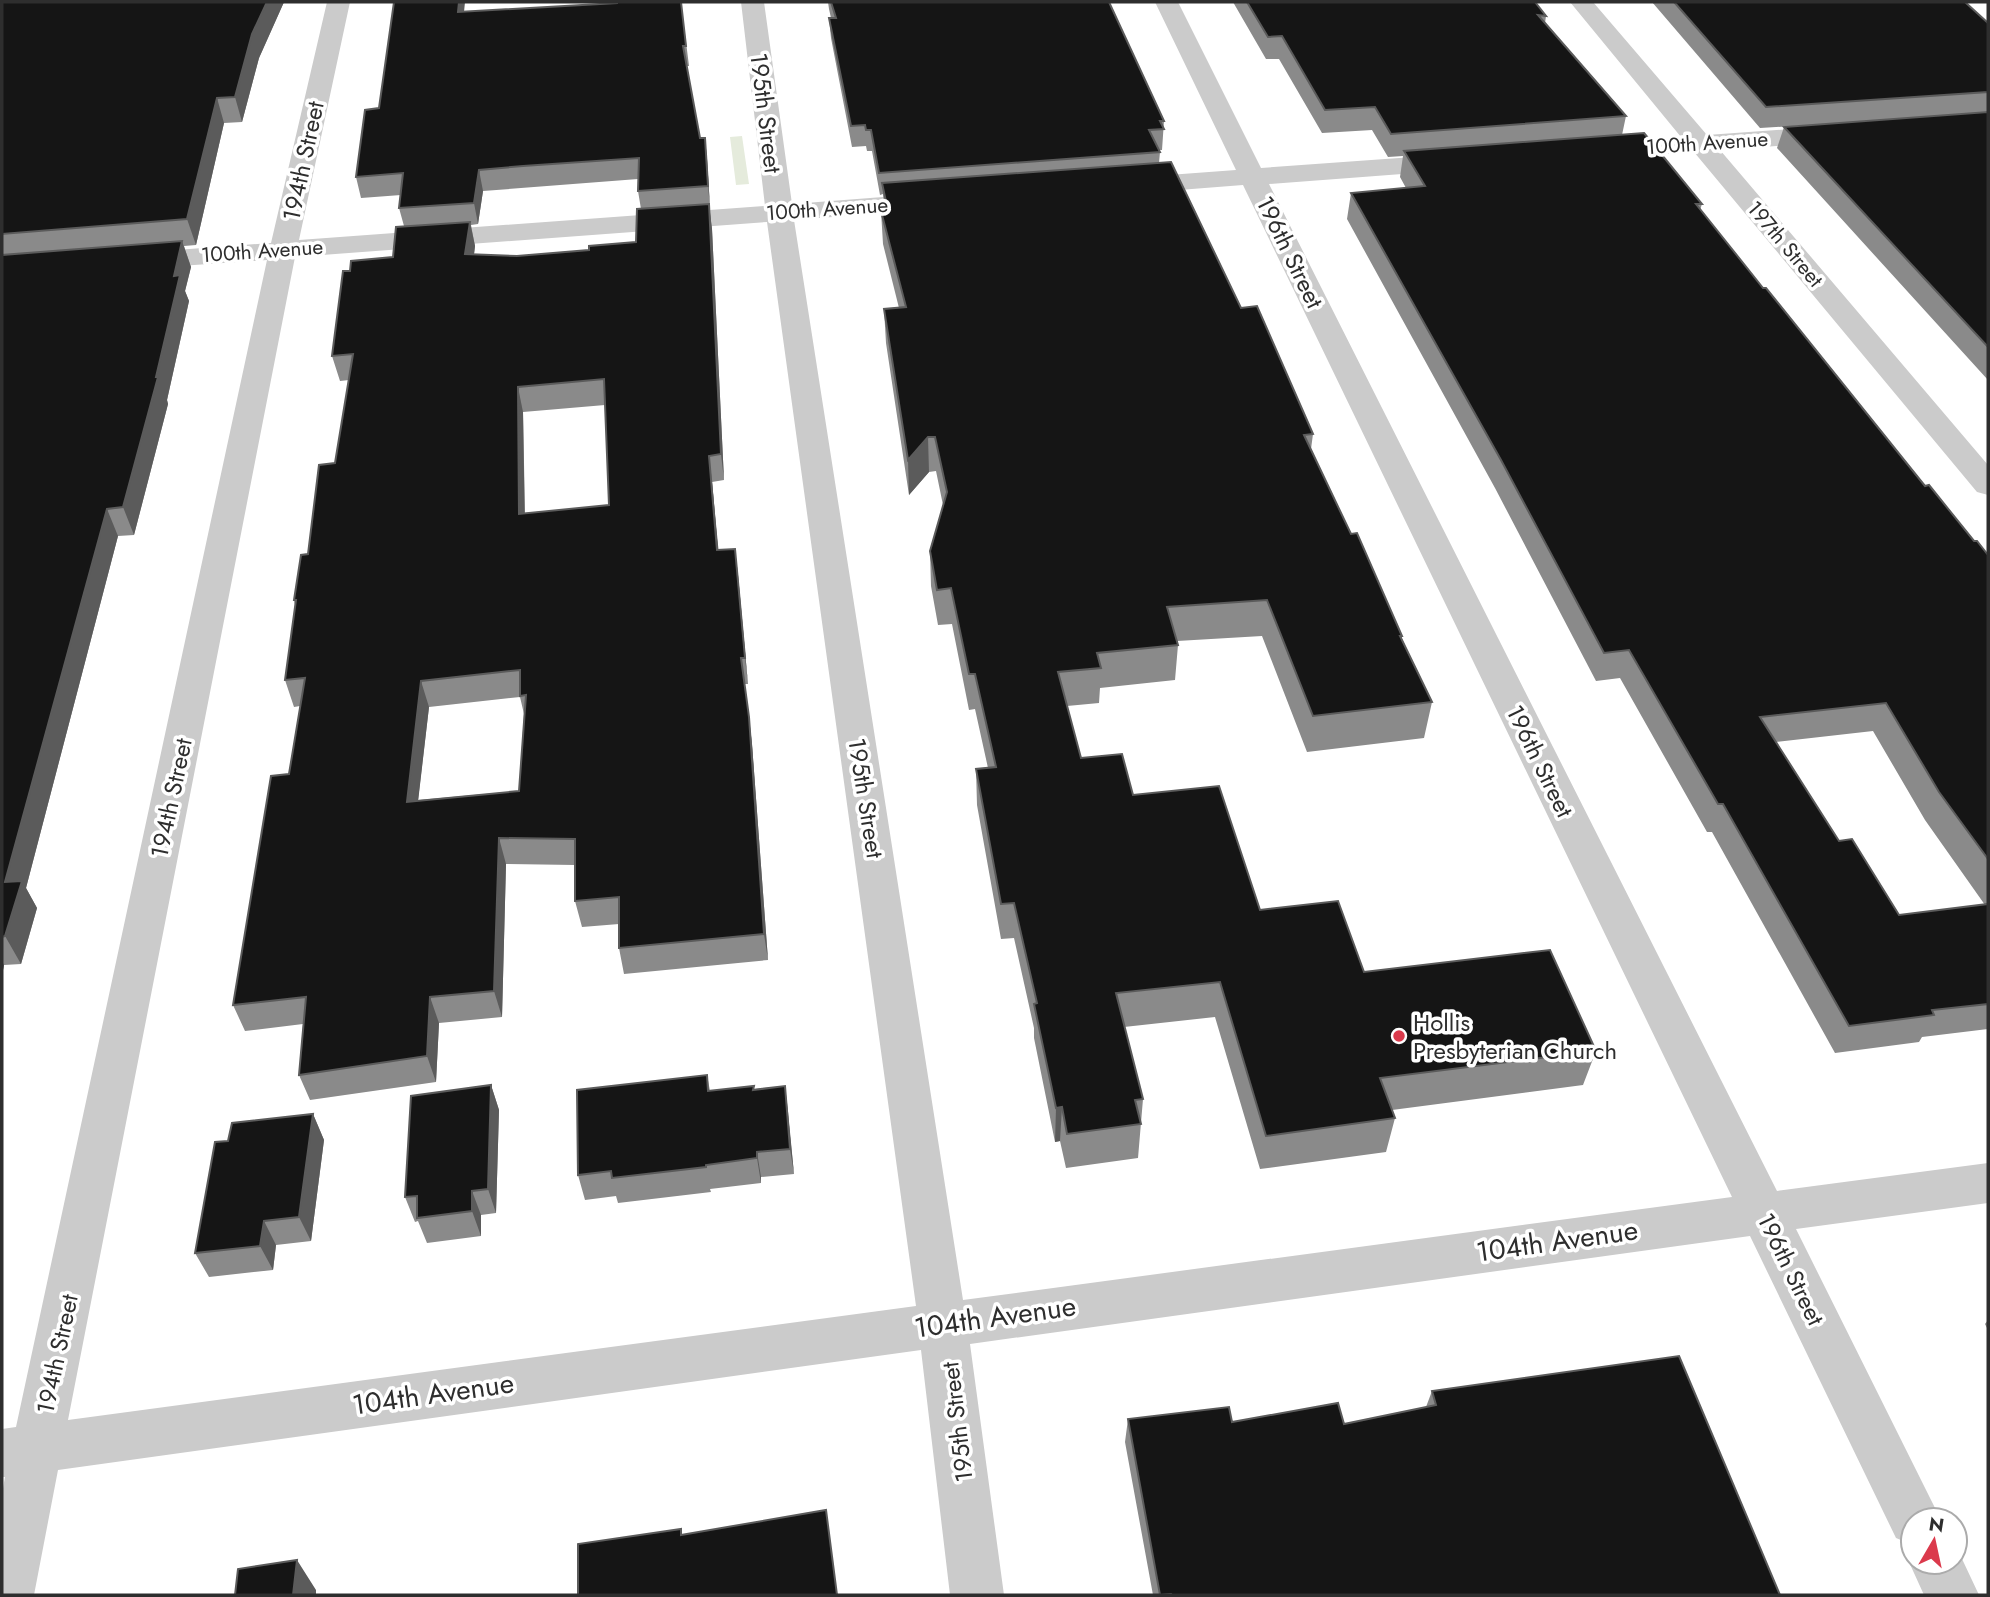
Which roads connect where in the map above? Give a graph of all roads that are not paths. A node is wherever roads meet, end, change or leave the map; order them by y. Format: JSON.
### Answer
{"nodes":[{"id":1,"x":338,"y":2,"type":"edge"},
{"id":2,"x":752,"y":2,"type":"edge"},
{"id":3,"x":1166,"y":2,"type":"edge"},
{"id":4,"x":1581,"y":2,"type":"edge"},
{"id":5,"x":1851,"y":132,"type":"edge"},
{"id":6,"x":1700,"y":143,"type":"junction"},
{"id":7,"x":1578,"y":152,"type":"edge"},
{"id":8,"x":1483,"y":160,"type":"edge"},
{"id":9,"x":1252,"y":177,"type":"junction"},
{"id":10,"x":1099,"y":188,"type":"edge"},
{"id":11,"x":960,"y":199,"type":"edge"},
{"id":12,"x":779,"y":213,"type":"junction"},
{"id":13,"x":283,"y":250,"type":"junction"},
{"id":14,"x":109,"y":263,"type":"edge"},
{"id":15,"x":1988,"y":485,"type":"edge"},
{"id":16,"x":1988,"y":1183,"type":"edge"},
{"id":17,"x":1763,"y":1213,"type":"junction"},
{"id":18,"x":945,"y":1324,"type":"junction"},
{"id":19,"x":20,"y":1450,"type":"edge"},
{"id":20,"x":1908,"y":1506,"type":"edge"},
{"id":21,"x":1943,"y":1576,"type":"edge"},
{"id":22,"x":7,"y":1595,"type":"edge"},
{"id":23,"x":978,"y":1595,"type":"edge"},
{"id":24,"x":1952,"y":1595,"type":"edge"}],
"edges":[{"from":1,"to":13,"type":"street","name":"194th Street"},
{"from":2,"to":12,"type":"street","name":"195th Street"},
{"from":3,"to":9,"type":"street","name":"196th Street"},
{"from":4,"to":6,"type":"street","name":"197th Street"},
{"from":5,"to":6,"type":"street","name":"100th Avenue"},
{"from":6,"to":7,"type":"street","name":"100th Avenue"},
{"from":6,"to":15,"type":"street","name":"197th Street"},
{"from":8,"to":9,"type":"street"},
{"from":9,"to":10,"type":"street"},
{"from":9,"to":17,"type":"street","name":"196th Street"},
{"from":11,"to":12,"type":"street","name":"100th Avenue"},
{"from":12,"to":13,"type":"street","name":"100th Avenue"},
{"from":12,"to":18,"type":"street","name":"195th Street"},
{"from":13,"to":14,"type":"street","name":"100th Avenue"},
{"from":13,"to":19,"type":"street","name":"194th Street"},
{"from":16,"to":17,"type":"street","name":"104th Avenue"},
{"from":17,"to":18,"type":"street","name":"104th Avenue"},
{"from":17,"to":20,"type":"street","name":"196th Street"},
{"from":18,"to":19,"type":"street","name":"104th Avenue"},
{"from":18,"to":23,"type":"street","name":"195th Street"},
{"from":19,"to":22,"type":"street","name":"194th Street"},
{"from":21,"to":24,"type":"street"}]}
